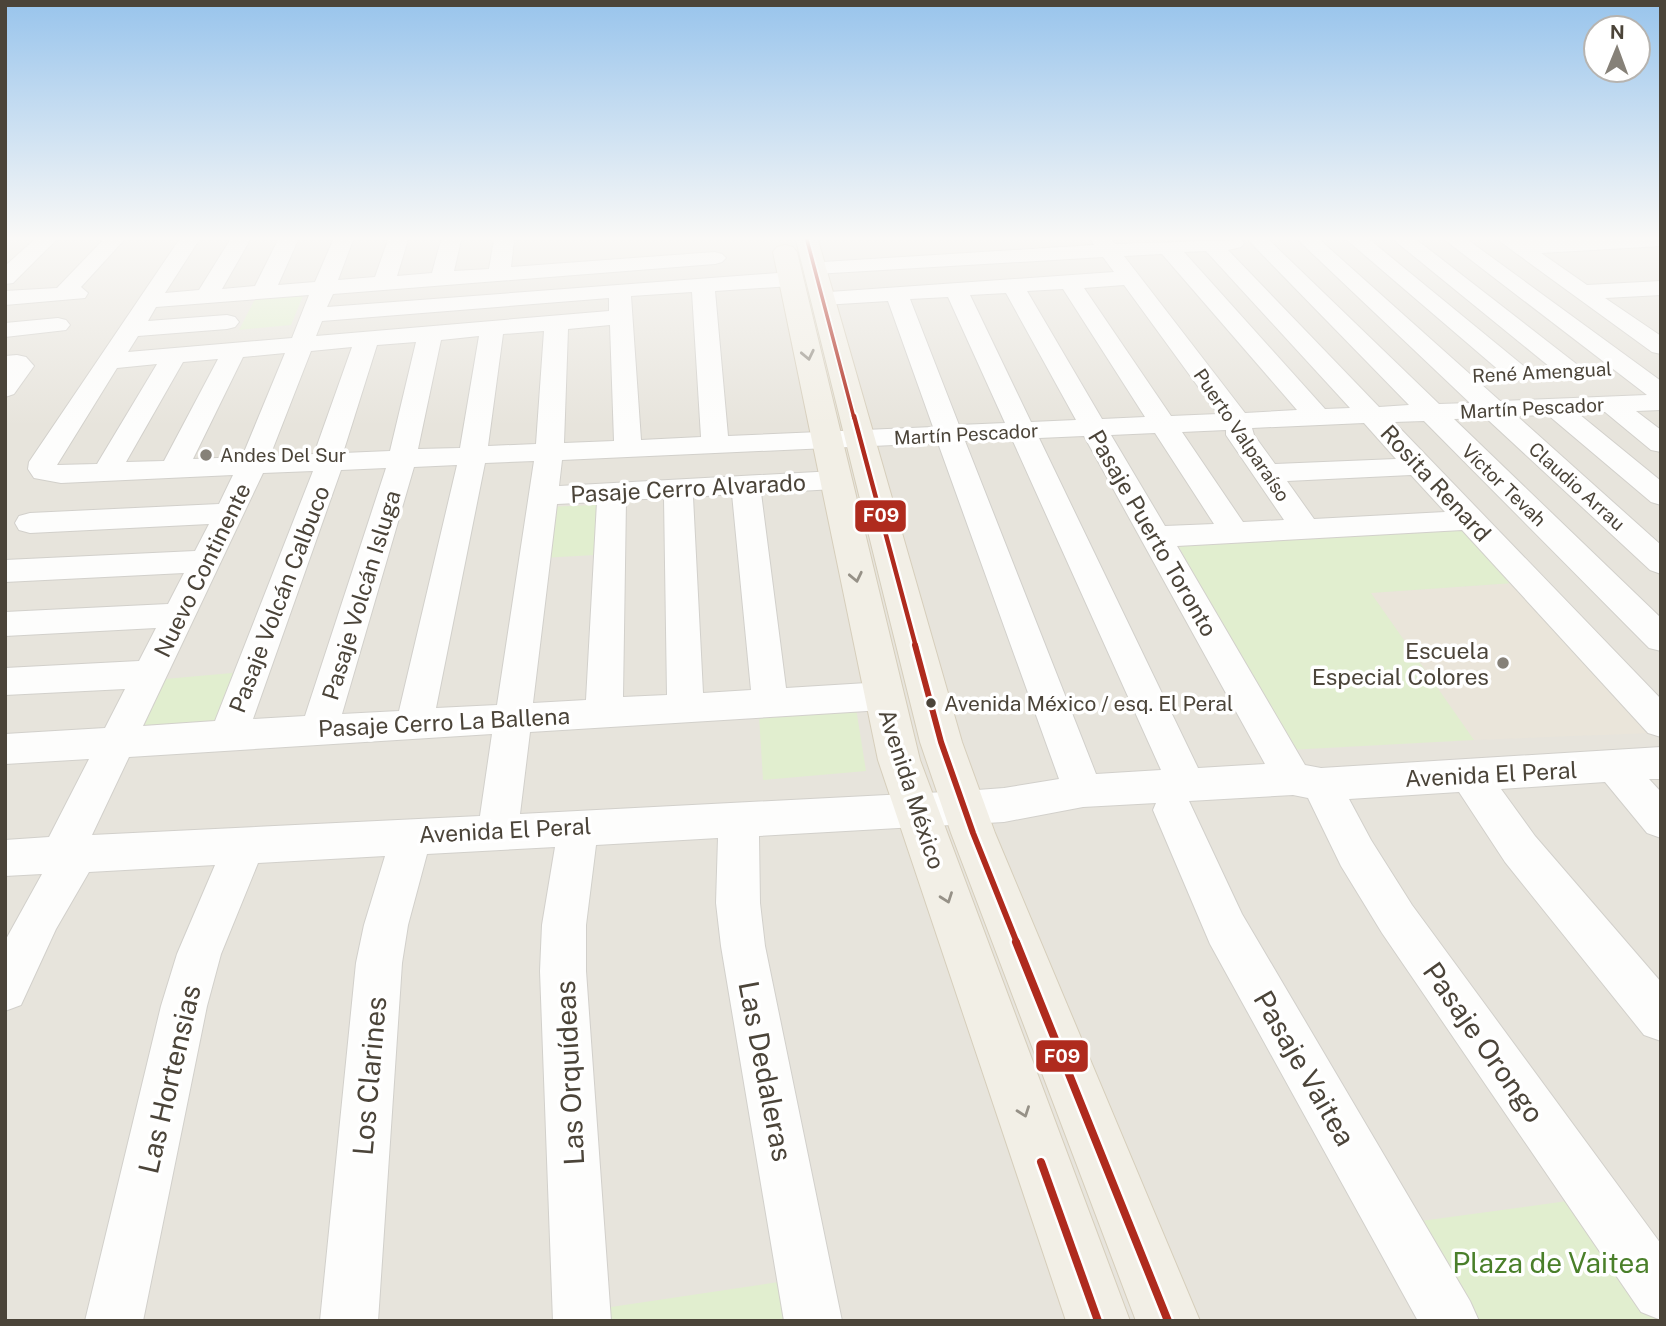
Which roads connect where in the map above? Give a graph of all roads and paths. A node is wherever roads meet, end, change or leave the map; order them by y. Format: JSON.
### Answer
{"nodes":[{"id":1,"x":148,"y":302,"type":"edge"},
{"id":2,"x":318,"y":302,"type":"edge"},
{"id":3,"x":468,"y":302,"type":"edge"},
{"id":4,"x":620,"y":302,"type":"edge"},
{"id":5,"x":711,"y":302,"type":"edge"},
{"id":6,"x":812,"y":302,"type":"edge"},
{"id":7,"x":818,"y":302,"type":"edge"},
{"id":8,"x":899,"y":302,"type":"edge"},
{"id":9,"x":962,"y":302,"type":"edge"},
{"id":10,"x":1022,"y":302,"type":"edge"},
{"id":11,"x":1082,"y":302,"type":"edge"},
{"id":12,"x":1148,"y":302,"type":"edge"},
{"id":13,"x":1216,"y":302,"type":"edge"},
{"id":14,"x":1266,"y":302,"type":"edge"},
{"id":15,"x":1325,"y":302,"type":"edge"},
{"id":16,"x":1376,"y":302,"type":"edge"},
{"id":17,"x":1431,"y":302,"type":"edge"},
{"id":18,"x":1482,"y":302,"type":"edge"},
{"id":19,"x":1538,"y":302,"type":"edge"},
{"id":20,"x":1597,"y":302,"type":"edge"},
{"id":21,"x":313,"y":315,"type":"junction"},
{"id":22,"x":621,"y":317,"type":"junction"},
{"id":23,"x":227,"y":322,"type":"dead end"},
{"id":24,"x":555,"y":323,"type":"junction"},
{"id":25,"x":58,"y":325,"type":"dead end"},
{"id":26,"x":492,"y":328,"type":"junction"},
{"id":27,"x":131,"y":329,"type":"junction"},
{"id":28,"x":5,"y":330,"type":"edge"},
{"id":29,"x":430,"y":334,"type":"junction"},
{"id":30,"x":367,"y":339,"type":"junction"},
{"id":31,"x":301,"y":345,"type":"junction"},
{"id":32,"x":1661,"y":347,"type":"edge"},
{"id":33,"x":234,"y":351,"type":"junction"},
{"id":34,"x":174,"y":356,"type":"junction"},
{"id":35,"x":109,"y":361,"type":"junction"},
{"id":36,"x":13,"y":363,"type":"edge"},
{"id":37,"x":1627,"y":368,"type":"junction"},
{"id":38,"x":1570,"y":371,"type":"junction"},
{"id":39,"x":1517,"y":373,"type":"junction"},
{"id":40,"x":1457,"y":376,"type":"junction"},
{"id":41,"x":5,"y":389,"type":"edge"},
{"id":42,"x":1661,"y":393,"type":"edge"},
{"id":43,"x":1661,"y":402,"type":"edge"},
{"id":44,"x":1611,"y":404,"type":"junction"},
{"id":45,"x":1555,"y":407,"type":"junction"},
{"id":46,"x":1494,"y":410,"type":"junction"},
{"id":47,"x":1432,"y":413,"type":"junction"},
{"id":48,"x":1373,"y":416,"type":"junction"},
{"id":49,"x":1318,"y":418,"type":"junction"},
{"id":50,"x":1238,"y":422,"type":"junction"},
{"id":51,"x":1164,"y":425,"type":"junction"},
{"id":52,"x":1093,"y":429,"type":"junction"},
{"id":53,"x":1022,"y":432,"type":"junction"},
{"id":54,"x":949,"y":435,"type":"junction"},
{"id":55,"x":860,"y":439,"type":"junction"},
{"id":56,"x":827,"y":441,"type":"junction"},
{"id":57,"x":1661,"y":444,"type":"edge"},
{"id":58,"x":715,"y":446,"type":"junction"},
{"id":59,"x":628,"y":449,"type":"junction"},
{"id":60,"x":547,"y":453,"type":"junction"},
{"id":61,"x":472,"y":456,"type":"junction"},
{"id":62,"x":401,"y":459,"type":"junction"},
{"id":63,"x":328,"y":463,"type":"junction"},
{"id":64,"x":252,"y":466,"type":"junction"},
{"id":65,"x":1420,"y":466,"type":"junction"},
{"id":66,"x":174,"y":469,"type":"junction"},
{"id":67,"x":106,"y":472,"type":"junction"},
{"id":68,"x":1266,"y":473,"type":"junction"},
{"id":69,"x":61,"y":474,"type":"junction"},
{"id":70,"x":835,"y":481,"type":"junction"},
{"id":71,"x":746,"y":485,"type":"junction"},
{"id":72,"x":678,"y":489,"type":"junction"},
{"id":73,"x":612,"y":492,"type":"junction"},
{"id":74,"x":541,"y":496,"type":"junction"},
{"id":75,"x":1661,"y":496,"type":"edge"},
{"id":76,"x":229,"y":513,"type":"junction"},
{"id":77,"x":1471,"y":520,"type":"junction"},
{"id":78,"x":30,"y":523,"type":"junction"},
{"id":79,"x":1306,"y":529,"type":"junction"},
{"id":80,"x":1235,"y":533,"type":"junction"},
{"id":81,"x":1155,"y":537,"type":"junction"},
{"id":82,"x":206,"y":561,"type":"junction"},
{"id":83,"x":5,"y":562,"type":"edge"},
{"id":84,"x":1661,"y":563,"type":"edge"},
{"id":85,"x":5,"y":571,"type":"edge"},
{"id":86,"x":179,"y":615,"type":"junction"},
{"id":87,"x":5,"y":624,"type":"edge"},
{"id":88,"x":1661,"y":639,"type":"edge"},
{"id":89,"x":150,"y":674,"type":"junction"},
{"id":90,"x":5,"y":682,"type":"edge"},
{"id":91,"x":883,"y":696,"type":"junction"},
{"id":92,"x":770,"y":703,"type":"junction"},
{"id":93,"x":686,"y":708,"type":"junction"},
{"id":94,"x":604,"y":713,"type":"junction"},
{"id":95,"x":512,"y":718,"type":"junction"},
{"id":96,"x":1661,"y":723,"type":"edge"},
{"id":97,"x":414,"y":724,"type":"junction"},
{"id":98,"x":319,"y":730,"type":"junction"},
{"id":99,"x":228,"y":736,"type":"junction"},
{"id":100,"x":117,"y":742,"type":"junction"},
{"id":101,"x":5,"y":749,"type":"edge"},
{"id":102,"x":1661,"y":763,"type":"edge"},
{"id":103,"x":1614,"y":766,"type":"junction"},
{"id":104,"x":1469,"y":775,"type":"junction"},
{"id":105,"x":1307,"y":782,"type":"junction"},
{"id":106,"x":1083,"y":791,"type":"junction"},
{"id":107,"x":1180,"y":797,"type":"junction"},
{"id":108,"x":961,"y":808,"type":"junction"},
{"id":109,"x":739,"y":820,"type":"junction"},
{"id":110,"x":1661,"y":821,"type":"edge"},
{"id":111,"x":578,"y":827,"type":"junction"},
{"id":112,"x":498,"y":830,"type":"junction"},
{"id":113,"x":412,"y":835,"type":"junction"},
{"id":114,"x":245,"y":844,"type":"junction"},
{"id":115,"x":70,"y":854,"type":"junction"},
{"id":116,"x":5,"y":858,"type":"edge"},
{"id":117,"x":5,"y":989,"type":"edge"},
{"id":118,"x":1661,"y":1018,"type":"edge"},
{"id":119,"x":1661,"y":1292,"type":"edge"},
{"id":120,"x":114,"y":1321,"type":"edge"},
{"id":121,"x":349,"y":1321,"type":"edge"},
{"id":122,"x":582,"y":1321,"type":"edge"},
{"id":123,"x":813,"y":1321,"type":"edge"},
{"id":124,"x":1098,"y":1321,"type":"edge"},
{"id":125,"x":1168,"y":1321,"type":"edge"},
{"id":126,"x":1450,"y":1321,"type":"edge"}],
"edges":[{"from":1,"to":27,"type":"street"},
{"from":2,"to":21,"type":"street","name":"Nuevo Continente"},
{"from":3,"to":21,"type":"street"},
{"from":4,"to":22,"type":"street"},
{"from":5,"to":58,"type":"street"},
{"from":6,"to":56,"type":"main road","name":"Avenida México","one_way":true},
{"from":7,"to":55,"type":"main road","name":"Avenida México"},
{"from":8,"to":54,"type":"street"},
{"from":9,"to":53,"type":"street","name":"Pasaje Vaitea"},
{"from":10,"to":52,"type":"street","name":"Pasaje Puerto Toronto"},
{"from":11,"to":51,"type":"street"},
{"from":12,"to":50,"type":"street","name":"Puerto Valparaíso"},
{"from":13,"to":49,"type":"street"},
{"from":14,"to":48,"type":"street","name":"Rosita Renard"},
{"from":15,"to":47,"type":"street","name":"Víctor Tevah"},
{"from":16,"to":40,"type":"street","name":"Claudio Arrau"},
{"from":17,"to":39,"type":"street"},
{"from":18,"to":38,"type":"street"},
{"from":19,"to":37,"type":"street"},
{"from":20,"to":32,"type":"street"},
{"from":21,"to":31,"type":"street","name":"Nuevo Continente"},
{"from":22,"to":24,"type":"street"},
{"from":22,"to":59,"type":"street"},
{"from":23,"to":27,"type":"street"},
{"from":24,"to":26,"type":"street"},
{"from":24,"to":60,"type":"street"},
{"from":25,"to":28,"type":"street"},
{"from":26,"to":29,"type":"street"},
{"from":26,"to":61,"type":"street"},
{"from":27,"to":35,"type":"street"},
{"from":29,"to":30,"type":"street"},
{"from":29,"to":62,"type":"street","name":"Pasaje Volcán Isluga"},
{"from":30,"to":31,"type":"street"},
{"from":30,"to":63,"type":"street","name":"Pasaje Volcán Calbuco"},
{"from":31,"to":33,"type":"street"},
{"from":31,"to":64,"type":"street","name":"Nuevo Continente"},
{"from":33,"to":34,"type":"street"},
{"from":33,"to":66,"type":"street"},
{"from":34,"to":35,"type":"street"},
{"from":34,"to":67,"type":"street"},
{"from":35,"to":69,"type":"street"},
{"from":36,"to":41,"type":"street"},
{"from":37,"to":38,"type":"street","name":"René Amengual"},
{"from":37,"to":42,"type":"street"},
{"from":38,"to":39,"type":"street","name":"René Amengual"},
{"from":39,"to":40,"type":"street","name":"René Amengual"},
{"from":40,"to":46,"type":"street","name":"Claudio Arrau"},
{"from":43,"to":44,"type":"street","name":"Martín Pescador"},
{"from":44,"to":45,"type":"street","name":"Martín Pescador"},
{"from":44,"to":57,"type":"street"},
{"from":45,"to":46,"type":"street","name":"Martín Pescador"},
{"from":45,"to":75,"type":"street"},
{"from":46,"to":47,"type":"street","name":"Martín Pescador"},
{"from":46,"to":84,"type":"street","name":"Claudio Arrau"},
{"from":47,"to":48,"type":"street","name":"Martín Pescador"},
{"from":47,"to":88,"type":"street","name":"Víctor Tevah"},
{"from":48,"to":49,"type":"street","name":"Martín Pescador"},
{"from":48,"to":65,"type":"street","name":"Rosita Renard"},
{"from":49,"to":50,"type":"street","name":"Martín Pescador"},
{"from":50,"to":51,"type":"street","name":"Martín Pescador"},
{"from":50,"to":68,"type":"street","name":"Puerto Valparaíso"},
{"from":51,"to":52,"type":"street","name":"Martín Pescador"},
{"from":51,"to":80,"type":"street"},
{"from":52,"to":53,"type":"street","name":"Martín Pescador"},
{"from":52,"to":81,"type":"street","name":"Pasaje Puerto Toronto"},
{"from":53,"to":54,"type":"street","name":"Martín Pescador"},
{"from":53,"to":107,"type":"street","name":"Pasaje Vaitea"},
{"from":54,"to":55,"type":"street","name":"Martín Pescador"},
{"from":54,"to":106,"type":"street"},
{"from":55,"to":56,"type":"street","name":"Martín Pescador"},
{"from":55,"to":108,"type":"main road","name":"Avenida México"},
{"from":56,"to":58,"type":"street","name":"Martín Pescador"},
{"from":56,"to":70,"type":"main road","name":"Avenida México"},
{"from":58,"to":59,"type":"street","name":"Martín Pescador"},
{"from":59,"to":60,"type":"street","name":"Martín Pescador"},
{"from":60,"to":61,"type":"street","name":"Martín Pescador"},
{"from":60,"to":74,"type":"street"},
{"from":61,"to":62,"type":"street","name":"Martín Pescador"},
{"from":61,"to":97,"type":"street"},
{"from":62,"to":63,"type":"street","name":"Martín Pescador"},
{"from":62,"to":98,"type":"street","name":"Pasaje Volcán Isluga"},
{"from":63,"to":64,"type":"street","name":"Martín Pescador"},
{"from":63,"to":99,"type":"street","name":"Pasaje Volcán Calbuco"},
{"from":64,"to":66,"type":"street","name":"Martín Pescador"},
{"from":64,"to":76,"type":"street","name":"Nuevo Continente"},
{"from":65,"to":68,"type":"street"},
{"from":65,"to":77,"type":"street","name":"Rosita Renard"},
{"from":66,"to":67,"type":"street","name":"Martín Pescador"},
{"from":67,"to":69,"type":"street","name":"Martín Pescador"},
{"from":68,"to":79,"type":"street","name":"Puerto Valparaíso"},
{"from":69,"to":78,"type":"street"},
{"from":70,"to":71,"type":"street","name":"Pasaje Cerro Alvarado"},
{"from":70,"to":91,"type":"main road","name":"Avenida México","one_way":true},
{"from":71,"to":72,"type":"street","name":"Pasaje Cerro Alvarado"},
{"from":71,"to":92,"type":"street"},
{"from":72,"to":73,"type":"street","name":"Pasaje Cerro Alvarado"},
{"from":72,"to":93,"type":"street"},
{"from":73,"to":74,"type":"street","name":"Pasaje Cerro Alvarado"},
{"from":73,"to":94,"type":"street"},
{"from":74,"to":95,"type":"street"},
{"from":76,"to":78,"type":"street"},
{"from":76,"to":82,"type":"street","name":"Nuevo Continente"},
{"from":77,"to":79,"type":"street"},
{"from":77,"to":96,"type":"street","name":"Rosita Renard"},
{"from":78,"to":83,"type":"street"},
{"from":79,"to":80,"type":"street"},
{"from":80,"to":81,"type":"street"},
{"from":81,"to":105,"type":"street","name":"Pasaje Puerto Toronto"},
{"from":82,"to":85,"type":"street"},
{"from":82,"to":86,"type":"street","name":"Nuevo Continente"},
{"from":86,"to":87,"type":"street"},
{"from":86,"to":89,"type":"street","name":"Nuevo Continente"},
{"from":89,"to":90,"type":"street"},
{"from":89,"to":100,"type":"street","name":"Nuevo Continente"},
{"from":91,"to":92,"type":"street","name":"Pasaje Cerro La Ballena"},
{"from":91,"to":108,"type":"main road","name":"Avenida México"},
{"from":92,"to":93,"type":"street","name":"Pasaje Cerro La Ballena"},
{"from":93,"to":94,"type":"street","name":"Pasaje Cerro La Ballena"},
{"from":94,"to":95,"type":"street","name":"Pasaje Cerro La Ballena"},
{"from":95,"to":97,"type":"street","name":"Pasaje Cerro La Ballena"},
{"from":95,"to":112,"type":"street"},
{"from":97,"to":98,"type":"street","name":"Pasaje Cerro La Ballena"},
{"from":98,"to":99,"type":"street","name":"Pasaje Cerro La Ballena"},
{"from":99,"to":100,"type":"street","name":"Pasaje Cerro La Ballena"},
{"from":100,"to":101,"type":"street","name":"Pasaje Cerro La Ballena"},
{"from":100,"to":115,"type":"street","name":"Nuevo Continente"},
{"from":102,"to":103,"type":"street","name":"Avenida El Peral"},
{"from":103,"to":104,"type":"street","name":"Avenida El Peral"},
{"from":103,"to":110,"type":"street"},
{"from":104,"to":105,"type":"street","name":"Avenida El Peral"},
{"from":104,"to":118,"type":"street"},
{"from":105,"to":107,"type":"street","name":"Avenida El Peral"},
{"from":105,"to":119,"type":"street","name":"Pasaje Orongo"},
{"from":106,"to":107,"type":"street","name":"Avenida El Peral"},
{"from":106,"to":108,"type":"street","name":"Avenida El Peral"},
{"from":107,"to":108,"type":"street","name":"Avenida El Peral"},
{"from":107,"to":126,"type":"street","name":"Pasaje Vaitea"},
{"from":108,"to":109,"type":"street","name":"Avenida El Peral"},
{"from":108,"to":124,"type":"main road","name":"Avenida México","one_way":true},
{"from":108,"to":125,"type":"main road","name":"Avenida México"},
{"from":109,"to":111,"type":"street","name":"Avenida El Peral"},
{"from":109,"to":123,"type":"street","name":"Las Dedaleras"},
{"from":111,"to":112,"type":"street","name":"Avenida El Peral"},
{"from":111,"to":122,"type":"street","name":"Las Orquídeas"},
{"from":112,"to":113,"type":"street","name":"Avenida El Peral"},
{"from":113,"to":114,"type":"street","name":"Avenida El Peral"},
{"from":113,"to":121,"type":"street","name":"Los Clarines"},
{"from":114,"to":115,"type":"street","name":"Avenida El Peral"},
{"from":114,"to":120,"type":"street","name":"Las Hortensias"},
{"from":115,"to":116,"type":"street","name":"Avenida El Peral"},
{"from":115,"to":117,"type":"street","name":"Nuevo Continente"}]}
